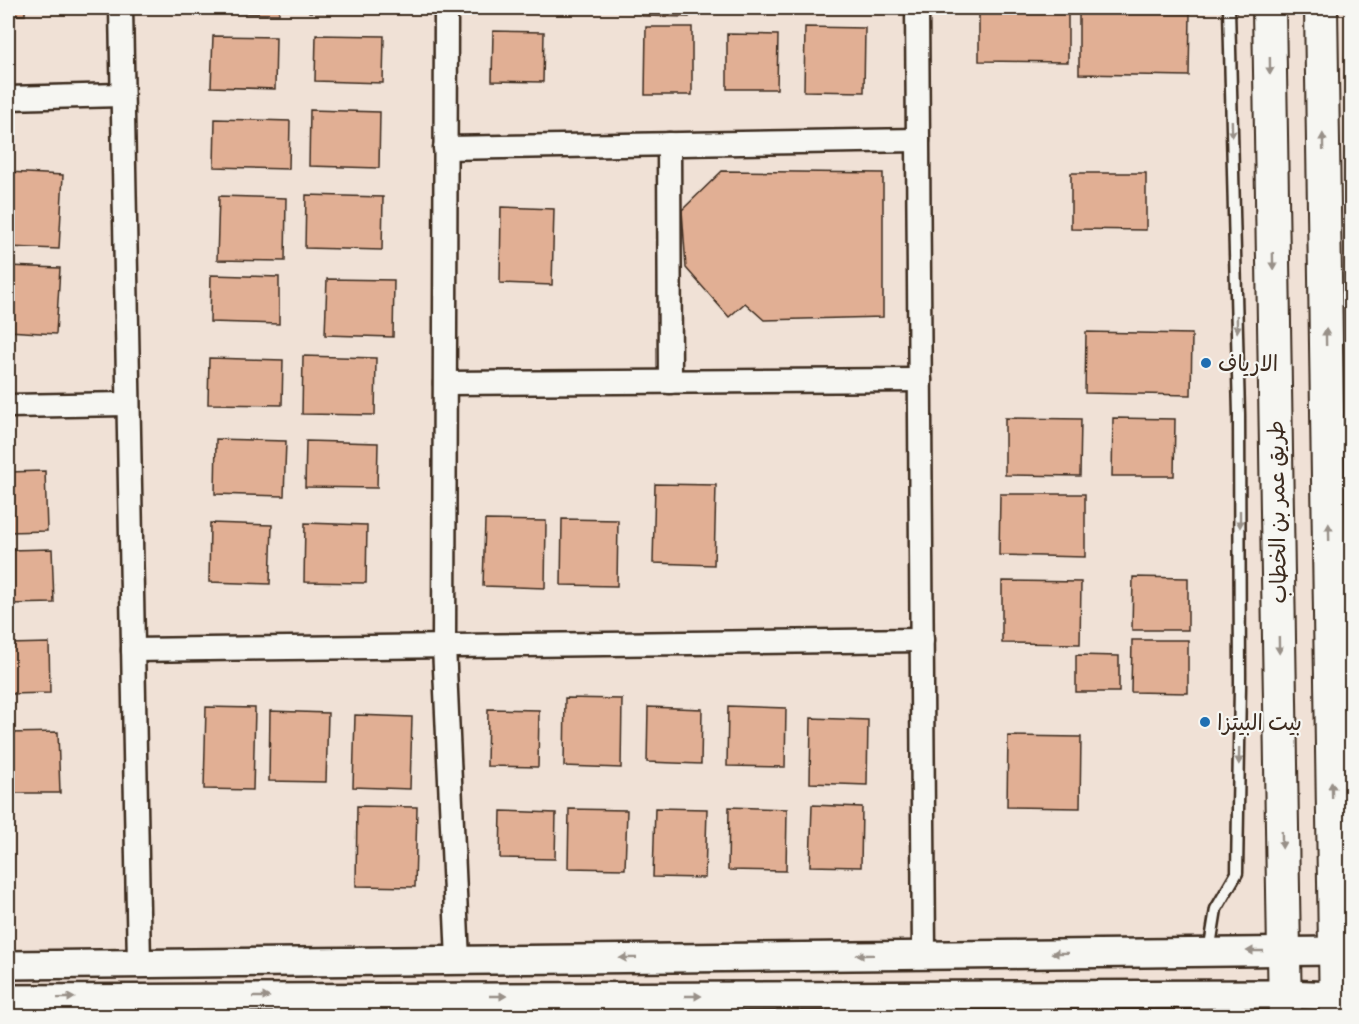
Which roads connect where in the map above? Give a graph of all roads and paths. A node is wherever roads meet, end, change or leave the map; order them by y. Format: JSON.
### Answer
{"nodes":[{"id":1,"x":121,"y":8,"type":"edge"},
{"id":2,"x":446,"y":8,"type":"edge"},
{"id":3,"x":917,"y":8,"type":"edge"},
{"id":4,"x":1229,"y":8,"type":"edge"},
{"id":5,"x":1269,"y":8,"type":"edge"},
{"id":6,"x":1321,"y":8,"type":"edge"},
{"id":7,"x":121,"y":95,"type":"junction"},
{"id":8,"x":8,"y":98,"type":"edge"},
{"id":9,"x":918,"y":140,"type":"junction"},
{"id":10,"x":669,"y":144,"type":"junction"},
{"id":11,"x":446,"y":148,"type":"junction"},
{"id":12,"x":920,"y":380,"type":"junction"},
{"id":13,"x":670,"y":382,"type":"junction"},
{"id":14,"x":445,"y":383,"type":"junction"},
{"id":15,"x":128,"y":404,"type":"junction"},
{"id":16,"x":8,"y":406,"type":"edge"},
{"id":17,"x":1352,"y":547,"type":"edge"},
{"id":18,"x":922,"y":640,"type":"junction"},
{"id":19,"x":444,"y":646,"type":"junction"},
{"id":20,"x":133,"y":650,"type":"junction"},
{"id":21,"x":1331,"y":693,"type":"junction"},
{"id":22,"x":1284,"y":951,"type":"junction"},
{"id":23,"x":1335,"y":951,"type":"junction"},
{"id":24,"x":1209,"y":952,"type":"junction"},
{"id":25,"x":924,"y":955,"type":"junction"},
{"id":26,"x":458,"y":960,"type":"junction"},
{"id":27,"x":139,"y":964,"type":"junction"},
{"id":28,"x":8,"y":965,"type":"edge"},
{"id":29,"x":8,"y":999,"type":"edge"},
{"id":30,"x":1285,"y":1005,"type":"edge"},
{"id":31,"x":459,"y":1006,"type":"edge"},
{"id":32,"x":1335,"y":1006,"type":"edge"},
{"id":33,"x":144,"y":1007,"type":"edge"}],
"edges":[{"from":1,"to":7,"type":"street"},
{"from":2,"to":11,"type":"street"},
{"from":3,"to":9,"type":"street"},
{"from":4,"to":24,"type":"lane","one_way":true},
{"from":5,"to":22,"type":"main road","name":"طريق عمر بن الخطاب","one_way":true},
{"from":21,"to":6,"type":"main road","one_way":true},
{"from":7,"to":8,"type":"street"},
{"from":7,"to":15,"type":"street"},
{"from":9,"to":10,"type":"street"},
{"from":9,"to":12,"type":"street"},
{"from":10,"to":11,"type":"street"},
{"from":10,"to":13,"type":"street"},
{"from":11,"to":14,"type":"street"},
{"from":12,"to":13,"type":"street"},
{"from":12,"to":18,"type":"street"},
{"from":13,"to":14,"type":"street"},
{"from":14,"to":19,"type":"street"},
{"from":15,"to":16,"type":"street"},
{"from":15,"to":20,"type":"street"},
{"from":17,"to":21,"type":"lane"},
{"from":18,"to":19,"type":"street"},
{"from":18,"to":25,"type":"street"},
{"from":19,"to":20,"type":"street"},
{"from":19,"to":26,"type":"street"},
{"from":20,"to":27,"type":"street"},
{"from":23,"to":21,"type":"main road","one_way":true},
{"from":22,"to":23,"type":"street"},
{"from":22,"to":24,"type":"street","one_way":true},
{"from":22,"to":30,"type":"main road","name":"طريق عمر بن الخطاب"},
{"from":23,"to":32,"type":"main road"},
{"from":24,"to":25,"type":"street","one_way":true},
{"from":25,"to":26,"type":"street","one_way":true},
{"from":26,"to":27,"type":"street"},
{"from":27,"to":28,"type":"street"},
{"from":29,"to":33,"type":"street","one_way":true},
{"from":31,"to":30,"type":"street","one_way":true},
{"from":30,"to":32,"type":"street"},
{"from":33,"to":31,"type":"street","one_way":true}]}
